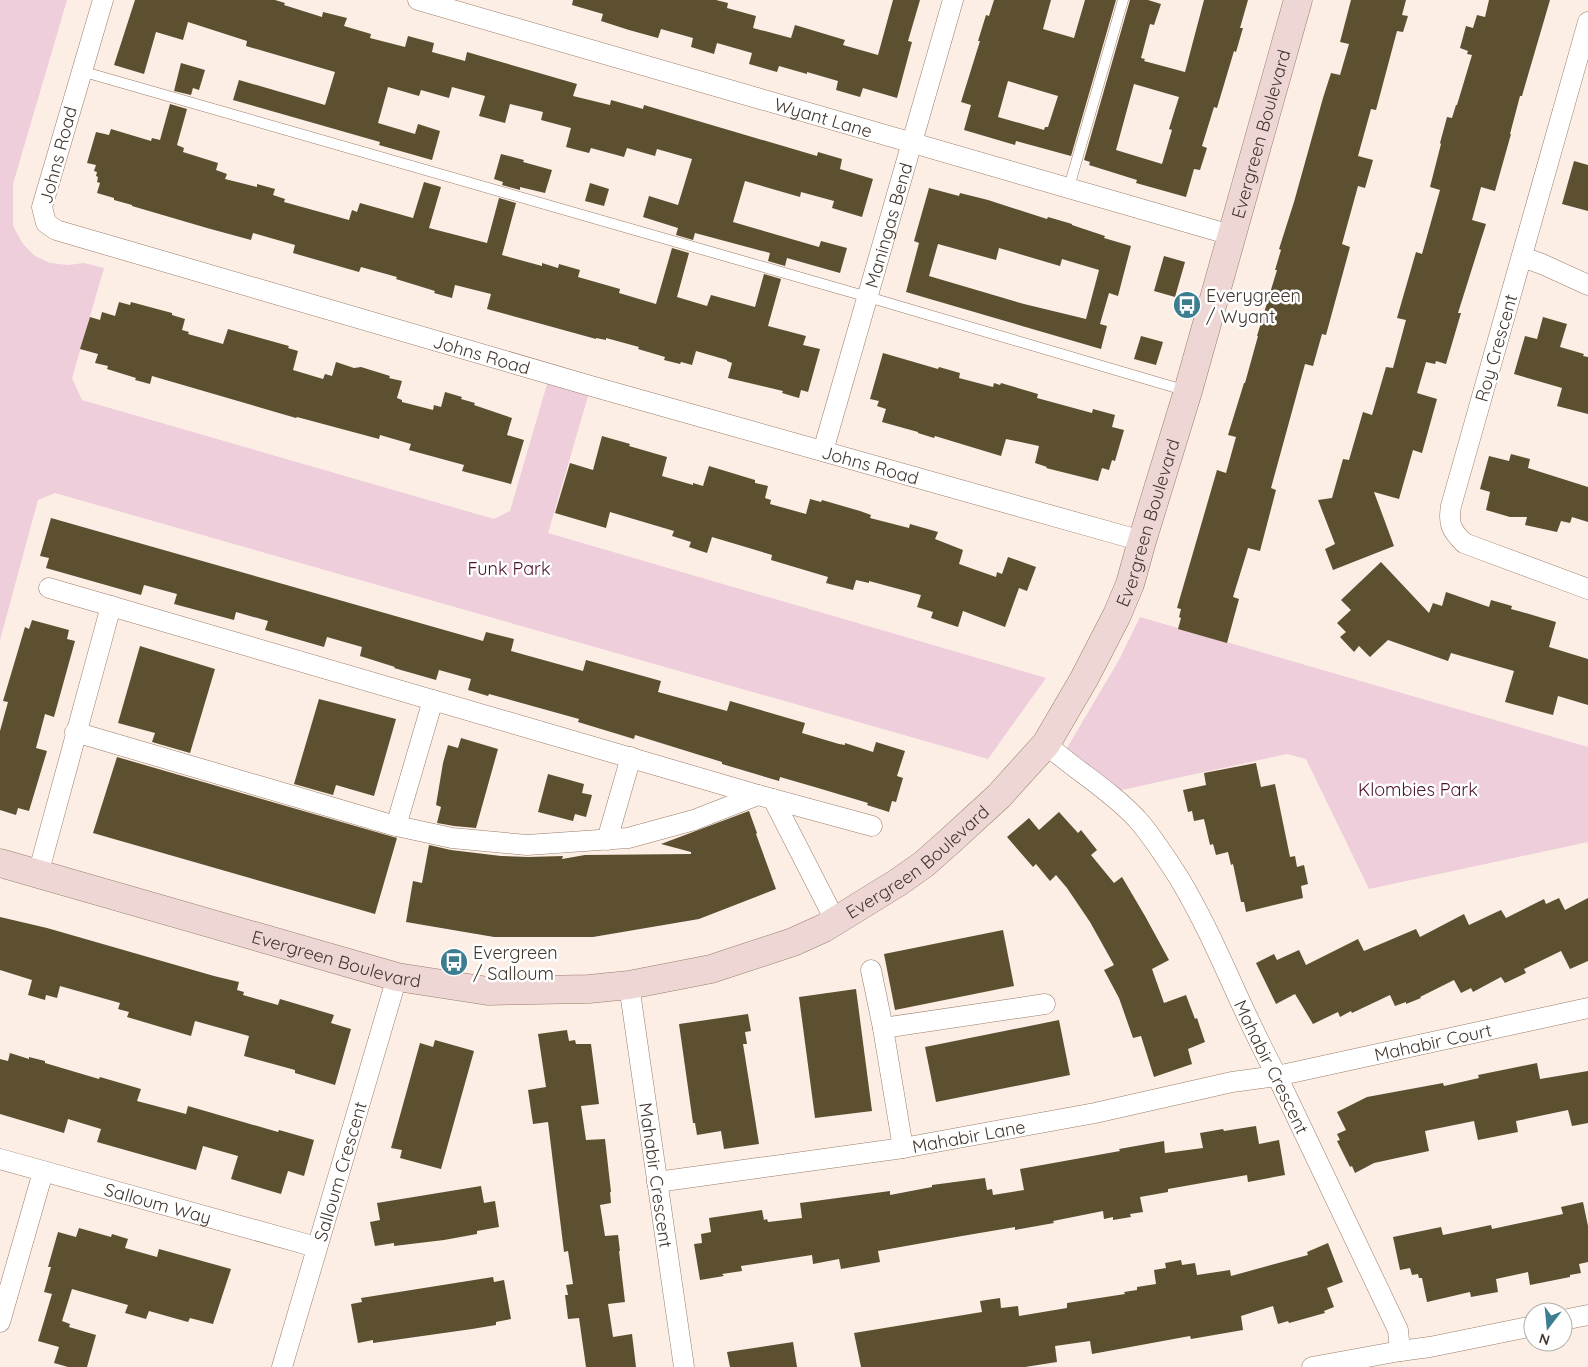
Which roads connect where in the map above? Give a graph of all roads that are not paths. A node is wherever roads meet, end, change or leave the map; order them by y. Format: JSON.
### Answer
{"nodes":[{"id":1,"x":103,"y":0,"type":"edge"},
{"id":2,"x":418,"y":0,"type":"edge"},
{"id":3,"x":952,"y":0,"type":"edge"},
{"id":4,"x":1123,"y":0,"type":"edge"},
{"id":5,"x":1298,"y":0,"type":"edge"},
{"id":6,"x":1588,"y":22,"type":"edge"},
{"id":7,"x":81,"y":71,"type":"junction"},
{"id":8,"x":911,"y":143,"type":"junction"},
{"id":9,"x":1069,"y":188,"type":"junction"},
{"id":10,"x":1231,"y":235,"type":"junction"},
{"id":11,"x":1522,"y":257,"type":"junction"},
{"id":12,"x":1588,"y":285,"type":"edge"},
{"id":13,"x":868,"y":297,"type":"junction"},
{"id":14,"x":1188,"y":391,"type":"junction"},
{"id":15,"x":823,"y":451,"type":"junction"},
{"id":16,"x":1142,"y":541,"type":"junction"},
{"id":17,"x":49,"y":588,"type":"dead end"},
{"id":18,"x":1588,"y":589,"type":"edge"},
{"id":19,"x":110,"y":606,"type":"junction"},
{"id":20,"x":433,"y":700,"type":"junction"},
{"id":21,"x":75,"y":732,"type":"junction"},
{"id":22,"x":1046,"y":744,"type":"junction"},
{"id":23,"x":631,"y":758,"type":"junction"},
{"id":24,"x":765,"y":797,"type":"junction"},
{"id":25,"x":396,"y":826,"type":"junction"},
{"id":26,"x":872,"y":826,"type":"dead end"},
{"id":27,"x":607,"y":840,"type":"junction"},
{"id":28,"x":0,"y":863,"type":"edge"},
{"id":29,"x":38,"y":874,"type":"junction"},
{"id":30,"x":836,"y":922,"type":"junction"},
{"id":31,"x":871,"y":970,"type":"dead end"},
{"id":32,"x":397,"y":977,"type":"junction"},
{"id":33,"x":629,"y":985,"type":"junction"},
{"id":34,"x":1045,"y":1004,"type":"dead end"},
{"id":35,"x":1588,"y":1008,"type":"edge"},
{"id":36,"x":883,"y":1028,"type":"junction"},
{"id":37,"x":1277,"y":1076,"type":"junction"},
{"id":38,"x":903,"y":1148,"type":"junction"},
{"id":39,"x":0,"y":1160,"type":"edge"},
{"id":40,"x":43,"y":1172,"type":"junction"},
{"id":41,"x":658,"y":1182,"type":"junction"},
{"id":42,"x":316,"y":1247,"type":"junction"},
{"id":43,"x":1588,"y":1315,"type":"edge"},
{"id":44,"x":1573,"y":1318,"type":"edge"},
{"id":45,"x":0,"y":1322,"type":"edge"},
{"id":46,"x":1523,"y":1328,"type":"edge"},
{"id":47,"x":1400,"y":1351,"type":"junction"},
{"id":48,"x":282,"y":1367,"type":"edge"},
{"id":49,"x":684,"y":1367,"type":"edge"},
{"id":50,"x":1312,"y":1367,"type":"edge"}],
"edges":[{"from":1,"to":7,"type":"street","name":"Johns Road"},
{"from":2,"to":8,"type":"street","name":"Wyant Lane"},
{"from":3,"to":8,"type":"street","name":"Maningas Bend"},
{"from":4,"to":9,"type":"lane"},
{"from":5,"to":10,"type":"street","name":"Evergreen Boulevard"},
{"from":6,"to":11,"type":"street","name":"Roy Crescent"},
{"from":7,"to":13,"type":"lane"},
{"from":7,"to":15,"type":"street","name":"Johns Road"},
{"from":8,"to":9,"type":"street","name":"Wyant Lane"},
{"from":8,"to":13,"type":"street","name":"Maningas Bend"},
{"from":9,"to":10,"type":"street","name":"Wyant Lane"},
{"from":10,"to":14,"type":"street","name":"Evergreen Boulevard"},
{"from":11,"to":12,"type":"street"},
{"from":11,"to":18,"type":"street","name":"Roy Crescent"},
{"from":13,"to":14,"type":"lane"},
{"from":13,"to":15,"type":"street","name":"Maningas Bend"},
{"from":14,"to":16,"type":"street","name":"Evergreen Boulevard"},
{"from":15,"to":16,"type":"street","name":"Johns Road"},
{"from":16,"to":22,"type":"street","name":"Evergreen Boulevard"},
{"from":17,"to":19,"type":"street"},
{"from":19,"to":20,"type":"street"},
{"from":19,"to":21,"type":"street"},
{"from":20,"to":23,"type":"street"},
{"from":20,"to":25,"type":"street"},
{"from":21,"to":25,"type":"street"},
{"from":21,"to":29,"type":"street"},
{"from":22,"to":30,"type":"street","name":"Evergreen Boulevard"},
{"from":22,"to":37,"type":"street","name":"Mahabir Crescent"},
{"from":23,"to":24,"type":"street"},
{"from":23,"to":27,"type":"street"},
{"from":24,"to":26,"type":"street"},
{"from":24,"to":27,"type":"street"},
{"from":24,"to":30,"type":"street"},
{"from":25,"to":27,"type":"street"},
{"from":28,"to":29,"type":"street","name":"Evergreen Boulevard"},
{"from":29,"to":32,"type":"street","name":"Evergreen Boulevard"},
{"from":30,"to":33,"type":"street","name":"Evergreen Boulevard"},
{"from":31,"to":36,"type":"street"},
{"from":32,"to":33,"type":"street","name":"Evergreen Boulevard"},
{"from":32,"to":42,"type":"street","name":"Salloum Crescent"},
{"from":33,"to":41,"type":"street","name":"Mahabir Crescent"},
{"from":34,"to":36,"type":"street"},
{"from":35,"to":37,"type":"street","name":"Mahabir Court"},
{"from":36,"to":38,"type":"street"},
{"from":37,"to":38,"type":"street","name":"Mahabir Lane"},
{"from":37,"to":47,"type":"street","name":"Mahabir Crescent"},
{"from":38,"to":41,"type":"street","name":"Mahabir Lane"},
{"from":39,"to":40,"type":"street","name":"Salloum Way"},
{"from":40,"to":42,"type":"street","name":"Salloum Way"},
{"from":40,"to":45,"type":"street"},
{"from":41,"to":49,"type":"street","name":"Mahabir Crescent"},
{"from":42,"to":48,"type":"street","name":"Salloum Crescent"},
{"from":43,"to":44,"type":"street"},
{"from":46,"to":47,"type":"street"},
{"from":47,"to":50,"type":"street"}]}
